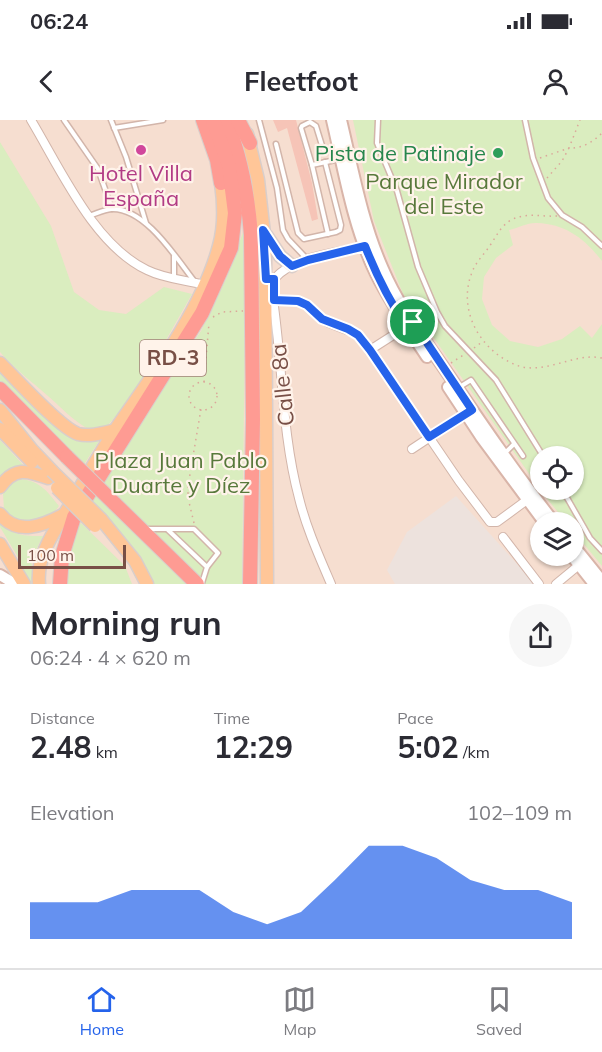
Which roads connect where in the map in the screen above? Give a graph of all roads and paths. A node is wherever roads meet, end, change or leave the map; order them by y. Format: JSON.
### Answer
{"nodes":[{"id":1,"x":31,"y":120,"type":"edge"},
{"id":2,"x":64,"y":120,"type":"edge"},
{"id":3,"x":111,"y":120,"type":"edge"},
{"id":4,"x":163,"y":120,"type":"edge"},
{"id":5,"x":196,"y":120,"type":"edge"},
{"id":6,"x":203,"y":120,"type":"edge"},
{"id":7,"x":213,"y":120,"type":"edge"},
{"id":8,"x":226,"y":120,"type":"edge"},
{"id":9,"x":240,"y":120,"type":"edge"},
{"id":10,"x":259,"y":120,"type":"edge"},
{"id":11,"x":332,"y":120,"type":"edge"},
{"id":12,"x":341,"y":120,"type":"edge"},
{"id":13,"x":378,"y":120,"type":"edge"},
{"id":14,"x":525,"y":120,"type":"edge"},
{"id":15,"x":580,"y":120,"type":"edge"},
{"id":16,"x":114,"y":128,"type":"junction"},
{"id":17,"x":602,"y":134,"type":"edge"},
{"id":18,"x":250,"y":143,"type":"joint"},
{"id":19,"x":276,"y":144,"type":"dead end"},
{"id":20,"x":569,"y":148,"type":"junction"},
{"id":21,"x":340,"y":154,"type":"junction"},
{"id":22,"x":533,"y":158,"type":"junction"},
{"id":23,"x":326,"y":162,"type":"junction"},
{"id":24,"x":312,"y":165,"type":"junction"},
{"id":25,"x":221,"y":183,"type":"junction"},
{"id":26,"x":545,"y":191,"type":"junction"},
{"id":27,"x":112,"y":209,"type":"junction"},
{"id":28,"x":562,"y":215,"type":"junction"},
{"id":29,"x":88,"y":216,"type":"junction"},
{"id":30,"x":146,"y":223,"type":"junction"},
{"id":31,"x":263,"y":230,"type":"junction"},
{"id":32,"x":328,"y":234,"type":"junction"},
{"id":33,"x":365,"y":246,"type":"junction"},
{"id":34,"x":602,"y":246,"type":"edge"},
{"id":35,"x":174,"y":255,"type":"junction"},
{"id":36,"x":308,"y":260,"type":"junction"},
{"id":37,"x":292,"y":266,"type":"junction"},
{"id":38,"x":270,"y":279,"type":"junction"},
{"id":39,"x":174,"y":280,"type":"junction"},
{"id":40,"x":200,"y":284,"type":"junction"},
{"id":41,"x":274,"y":300,"type":"junction"},
{"id":42,"x":252,"y":311,"type":"junction"},
{"id":43,"x":410,"y":324,"type":"junction"},
{"id":44,"x":483,"y":341,"type":"junction"},
{"id":45,"x":370,"y":350,"type":"junction"},
{"id":46,"x":469,"y":351,"type":"junction"},
{"id":47,"x":602,"y":358,"type":"edge"},
{"id":48,"x":0,"y":363,"type":"edge"},
{"id":49,"x":444,"y":368,"type":"junction"},
{"id":50,"x":204,"y":382,"type":"junction"},
{"id":51,"x":0,"y":389,"type":"edge"},
{"id":52,"x":458,"y":389,"type":"junction"},
{"id":53,"x":201,"y":409,"type":"junction"},
{"id":54,"x":0,"y":410,"type":"edge"},
{"id":55,"x":469,"y":412,"type":"junction"},
{"id":56,"x":0,"y":429,"type":"edge"},
{"id":57,"x":116,"y":430,"type":"junction"},
{"id":58,"x":429,"y":437,"type":"junction"},
{"id":59,"x":514,"y":444,"type":"junction"},
{"id":60,"x":537,"y":446,"type":"edge"},
{"id":61,"x":412,"y":448,"type":"dead end"},
{"id":62,"x":503,"y":454,"type":"junction"},
{"id":63,"x":523,"y":456,"type":"dead end"},
{"id":64,"x":50,"y":475,"type":"junction"},
{"id":65,"x":0,"y":487,"type":"edge"},
{"id":66,"x":527,"y":500,"type":"junction"},
{"id":67,"x":568,"y":500,"type":"edge"},
{"id":68,"x":536,"y":512,"type":"edge"},
{"id":69,"x":546,"y":512,"type":"edge"},
{"id":70,"x":0,"y":514,"type":"edge"},
{"id":71,"x":64,"y":515,"type":"junction"},
{"id":72,"x":98,"y":523,"type":"junction"},
{"id":73,"x":141,"y":529,"type":"junction"},
{"id":74,"x":167,"y":529,"type":"junction"},
{"id":75,"x":194,"y":529,"type":"junction"},
{"id":76,"x":503,"y":537,"type":"dead end"},
{"id":77,"x":0,"y":544,"type":"edge"},
{"id":78,"x":602,"y":551,"type":"edge"},
{"id":79,"x":584,"y":559,"type":"edge"},
{"id":80,"x":578,"y":566,"type":"edge"},
{"id":81,"x":580,"y":566,"type":"edge"},
{"id":82,"x":207,"y":567,"type":"junction"},
{"id":83,"x":0,"y":575,"type":"edge"},
{"id":84,"x":602,"y":581,"type":"edge"},
{"id":85,"x":15,"y":584,"type":"edge"},
{"id":86,"x":24,"y":584,"type":"edge"},
{"id":87,"x":39,"y":584,"type":"edge"},
{"id":88,"x":60,"y":584,"type":"edge"},
{"id":89,"x":139,"y":584,"type":"edge"},
{"id":90,"x":147,"y":584,"type":"edge"},
{"id":91,"x":197,"y":584,"type":"edge"},
{"id":92,"x":202,"y":584,"type":"edge"},
{"id":93,"x":250,"y":584,"type":"edge"},
{"id":94,"x":267,"y":584,"type":"edge"},
{"id":95,"x":331,"y":584,"type":"edge"},
{"id":96,"x":539,"y":584,"type":"edge"},
{"id":97,"x":556,"y":584,"type":"edge"},
{"id":98,"x":594,"y":584,"type":"edge"}],
"edges":[{"from":1,"to":29,"type":"street"},
{"from":2,"to":27,"type":"lane"},
{"from":3,"to":16,"type":"lane"},
{"from":4,"to":16,"type":"lane"},
{"from":5,"to":25,"type":"street"},
{"from":6,"to":25,"type":"highway"},
{"from":7,"to":88,"type":"highway","number":"RD-3"},
{"from":8,"to":42,"type":"highway"},
{"from":9,"to":18,"type":"highway"},
{"from":10,"to":36,"type":"lane"},
{"from":11,"to":21,"type":"street"},
{"from":12,"to":43,"type":"street"},
{"from":13,"to":46,"type":"lane"},
{"from":14,"to":22,"type":"lane"},
{"from":15,"to":20,"type":"path"},
{"from":16,"to":30,"type":"lane"},
{"from":17,"to":20,"type":"path"},
{"from":18,"to":31,"type":"main road"},
{"from":19,"to":32,"type":"lane"},
{"from":20,"to":22,"type":"path"},
{"from":20,"to":26,"type":"path"},
{"from":21,"to":23,"type":"lane"},
{"from":21,"to":24,"type":"lane"},
{"from":21,"to":33,"type":"street"},
{"from":22,"to":26,"type":"lane"},
{"from":23,"to":24,"type":"lane"},
{"from":23,"to":32,"type":"lane"},
{"from":24,"to":32,"type":"lane"},
{"from":25,"to":40,"type":"main road"},
{"from":26,"to":28,"type":"lane"},
{"from":27,"to":29,"type":"lane"},
{"from":27,"to":30,"type":"lane"},
{"from":28,"to":34,"type":"lane"},
{"from":28,"to":44,"type":"path"},
{"from":29,"to":39,"type":"street"},
{"from":30,"to":35,"type":"lane"},
{"from":31,"to":37,"type":"main road"},
{"from":31,"to":38,"type":"main road"},
{"from":33,"to":36,"type":"street"},
{"from":33,"to":43,"type":"street"},
{"from":35,"to":39,"type":"lane"},
{"from":35,"to":40,"type":"lane"},
{"from":36,"to":37,"type":"street"},
{"from":37,"to":38,"type":"street"},
{"from":38,"to":41,"type":"street","name":"Calle 8a"},
{"from":38,"to":94,"type":"main road"},
{"from":39,"to":40,"type":"street"},
{"from":40,"to":57,"type":"main road"},
{"from":41,"to":45,"type":"street"},
{"from":41,"to":95,"type":"street","name":"Calle 8a"},
{"from":42,"to":50,"type":"path"},
{"from":42,"to":93,"type":"highway"},
{"from":43,"to":45,"type":"street"},
{"from":43,"to":49,"type":"street"},
{"from":43,"to":55,"type":"street"},
{"from":44,"to":46,"type":"path"},
{"from":44,"to":47,"type":"path"},
{"from":45,"to":58,"type":"street"},
{"from":46,"to":49,"type":"path"},
{"from":46,"to":60,"type":"lane"},
{"from":48,"to":57,"type":"main road"},
{"from":49,"to":52,"type":"street"},
{"from":50,"to":53,"type":"path"},
{"from":50,"to":53,"type":"path"},
{"from":51,"to":73,"type":"highway","bridge":true},
{"from":52,"to":55,"type":"street"},
{"from":52,"to":59,"type":"lane"},
{"from":53,"to":75,"type":"path"},
{"from":54,"to":64,"type":"main road"},
{"from":55,"to":58,"type":"street"},
{"from":55,"to":62,"type":"street"},
{"from":55,"to":66,"type":"street"},
{"from":56,"to":64,"type":"main road"},
{"from":57,"to":71,"type":"main road"},
{"from":58,"to":61,"type":"street"},
{"from":58,"to":66,"type":"street"},
{"from":59,"to":62,"type":"lane"},
{"from":59,"to":63,"type":"lane"},
{"from":62,"to":69,"type":"street"},
{"from":64,"to":65,"type":"main road"},
{"from":64,"to":72,"type":"main road","bridge":true},
{"from":66,"to":68,"type":"street"},
{"from":67,"to":78,"type":"lane"},
{"from":70,"to":71,"type":"main road"},
{"from":71,"to":87,"type":"main road"},
{"from":72,"to":89,"type":"main road"},
{"from":72,"to":90,"type":"main road"},
{"from":73,"to":74,"type":"lane"},
{"from":73,"to":91,"type":"highway"},
{"from":74,"to":75,"type":"lane"},
{"from":74,"to":82,"type":"lane"},
{"from":75,"to":82,"type":"lane"},
{"from":76,"to":96,"type":"street"},
{"from":77,"to":86,"type":"main road"},
{"from":79,"to":84,"type":"street"},
{"from":80,"to":97,"type":"street"},
{"from":81,"to":98,"type":"street"},
{"from":82,"to":92,"type":"lane"},
{"from":83,"to":85,"type":"street"}]}
